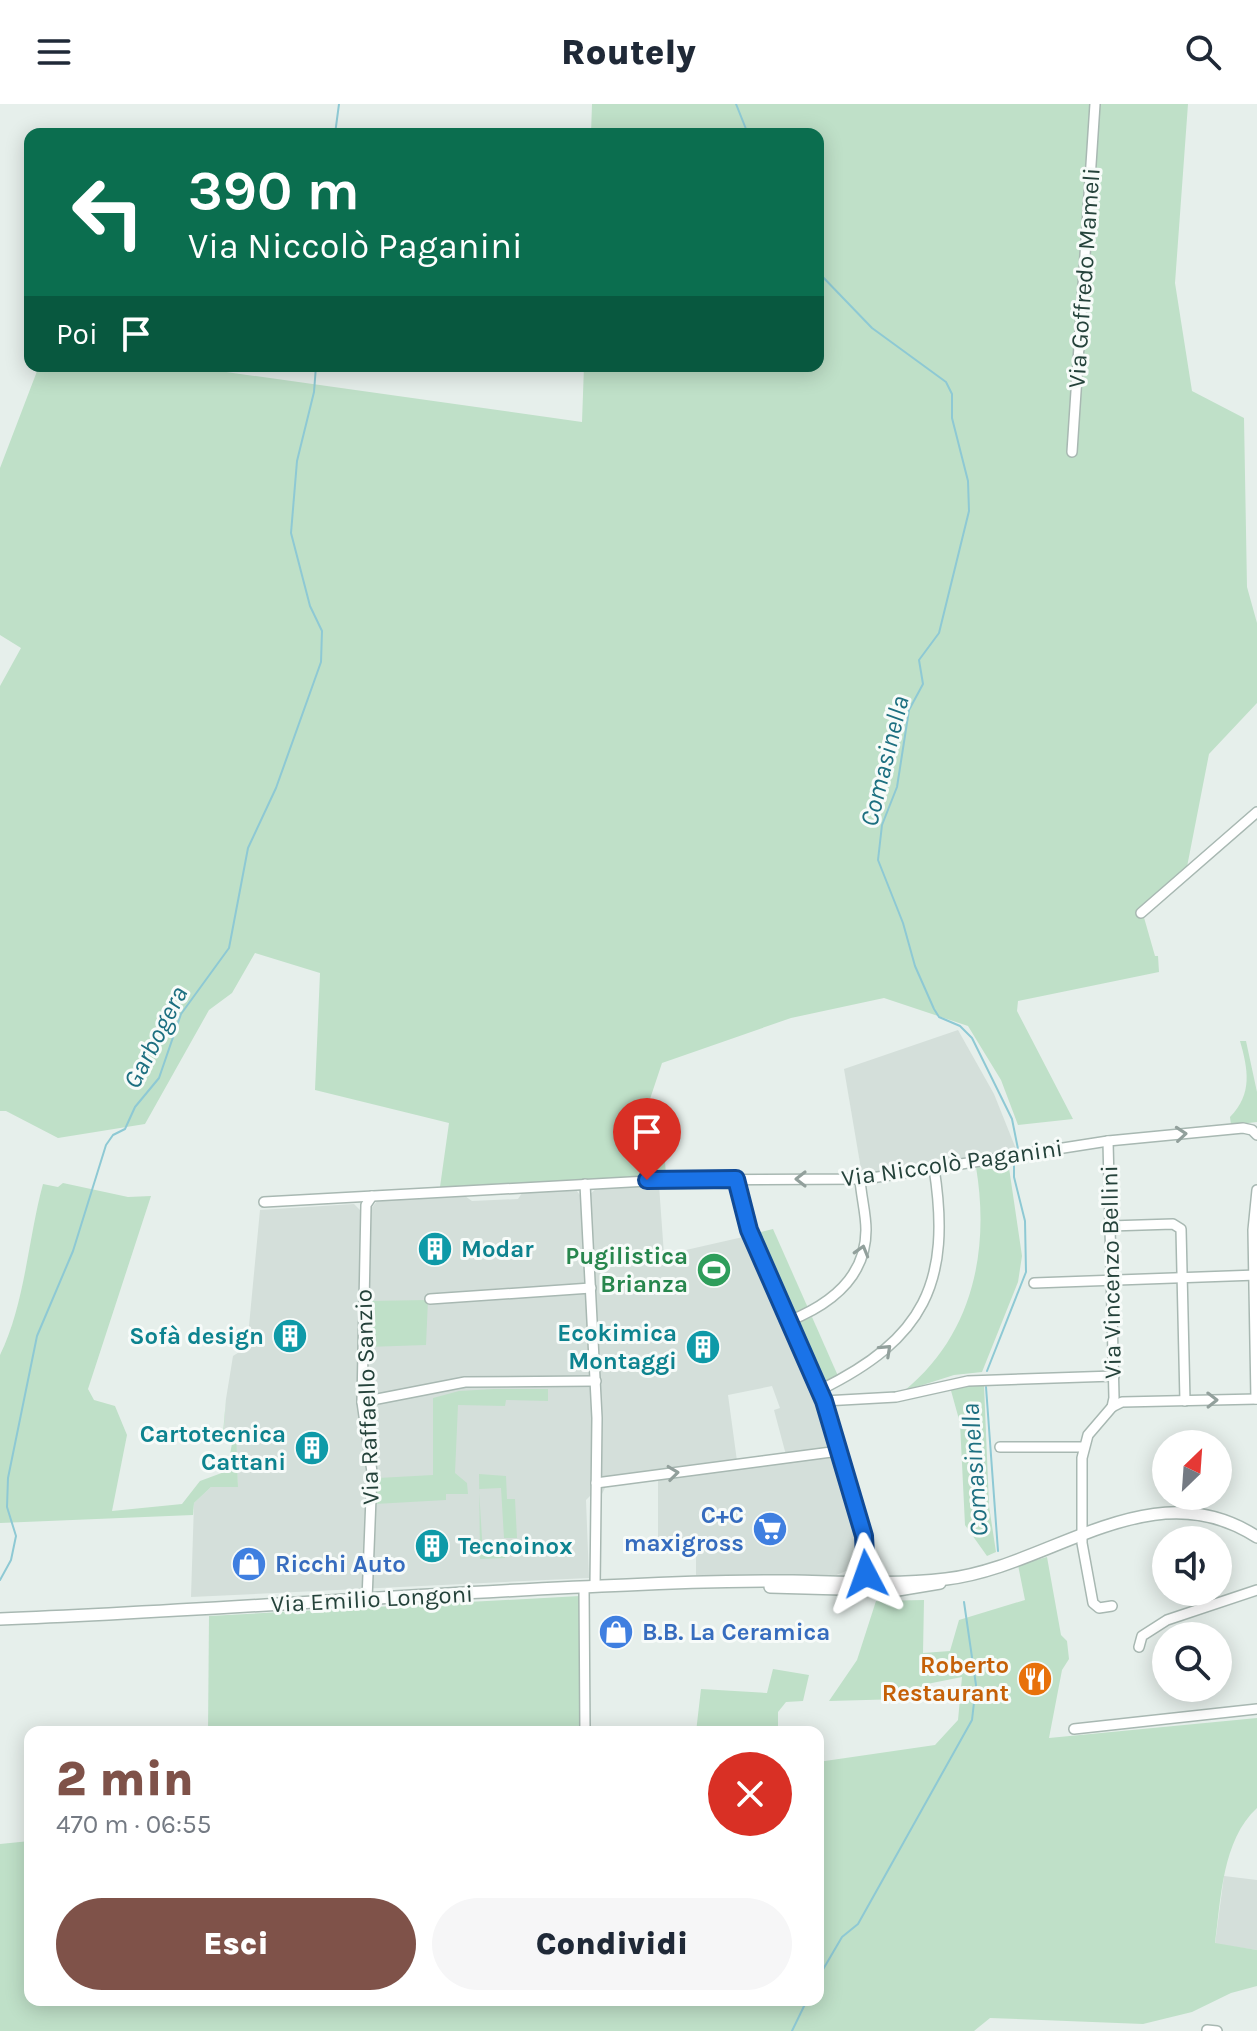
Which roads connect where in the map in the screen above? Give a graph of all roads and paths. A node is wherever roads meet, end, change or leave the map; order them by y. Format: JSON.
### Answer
{"nodes":[{"id":1,"x":1095,"y":104,"type":"edge"},
{"id":2,"x":1072,"y":452,"type":"dead end"},
{"id":3,"x":1257,"y":812,"type":"edge"},
{"id":4,"x":1141,"y":913,"type":"dead end"},
{"id":5,"x":1256,"y":1133,"type":"edge"},
{"id":6,"x":1108,"y":1141,"type":"junction"},
{"id":7,"x":934,"y":1168,"type":"junction"},
{"id":8,"x":736,"y":1179,"type":"junction"},
{"id":9,"x":860,"y":1179,"type":"junction"},
{"id":10,"x":585,"y":1184,"type":"junction"},
{"id":11,"x":1257,"y":1190,"type":"edge"},
{"id":12,"x":372,"y":1196,"type":"junction"},
{"id":13,"x":264,"y":1202,"type":"dead end"},
{"id":14,"x":1110,"y":1226,"type":"junction"},
{"id":15,"x":1255,"y":1275,"type":"edge"},
{"id":16,"x":1183,"y":1280,"type":"junction"},
{"id":17,"x":1111,"y":1281,"type":"junction"},
{"id":18,"x":1034,"y":1283,"type":"dead end"},
{"id":19,"x":591,"y":1288,"type":"junction"},
{"id":20,"x":430,"y":1299,"type":"dead end"},
{"id":21,"x":789,"y":1321,"type":"junction"},
{"id":22,"x":1114,"y":1376,"type":"junction"},
{"id":23,"x":596,"y":1381,"type":"junction"},
{"id":24,"x":820,"y":1390,"type":"junction"},
{"id":25,"x":1256,"y":1399,"type":"edge"},
{"id":26,"x":824,"y":1401,"type":"junction"},
{"id":27,"x":1185,"y":1401,"type":"junction"},
{"id":28,"x":362,"y":1402,"type":"junction"},
{"id":29,"x":1113,"y":1404,"type":"junction"},
{"id":30,"x":1000,"y":1447,"type":"dead end"},
{"id":31,"x":1083,"y":1447,"type":"junction"},
{"id":32,"x":839,"y":1451,"type":"junction"},
{"id":33,"x":596,"y":1483,"type":"junction"},
{"id":34,"x":1082,"y":1532,"type":"junction"},
{"id":35,"x":1257,"y":1537,"type":"edge"},
{"id":36,"x":861,"y":1568,"type":"junction"},
{"id":37,"x":947,"y":1579,"type":"junction"},
{"id":38,"x":837,"y":1582,"type":"junction"},
{"id":39,"x":745,"y":1583,"type":"junction"},
{"id":40,"x":858,"y":1583,"type":"junction"},
{"id":41,"x":879,"y":1583,"type":"junction"},
{"id":42,"x":590,"y":1586,"type":"junction"},
{"id":43,"x":794,"y":1590,"type":"junction"},
{"id":44,"x":915,"y":1590,"type":"junction"},
{"id":45,"x":1257,"y":1590,"type":"edge"},
{"id":46,"x":367,"y":1600,"type":"junction"},
{"id":47,"x":1112,"y":1606,"type":"dead end"},
{"id":48,"x":0,"y":1619,"type":"edge"},
{"id":49,"x":1139,"y":1647,"type":"dead end"},
{"id":50,"x":1256,"y":1706,"type":"edge"},
{"id":51,"x":585,"y":1726,"type":"edge"},
{"id":52,"x":1074,"y":1729,"type":"dead end"},
{"id":53,"x":1207,"y":2030,"type":"edge"},
{"id":54,"x":1217,"y":2031,"type":"edge"}],
"edges":[{"from":1,"to":2,"type":"street","name":"Via Goffredo Mameli"},
{"from":3,"to":4,"type":"street"},
{"from":6,"to":5,"type":"street","name":"Via Niccolò Paganini","one_way":true},
{"from":6,"to":7,"type":"street","name":"Via Niccolò Paganini"},
{"from":6,"to":14,"type":"street","name":"Via Vincenzo Bellini"},
{"from":7,"to":9,"type":"street","name":"Via Niccolò Paganini"},
{"from":24,"to":7,"type":"street","one_way":true},
{"from":9,"to":8,"type":"street","name":"Via Niccolò Paganini","one_way":true},
{"from":8,"to":10,"type":"street","name":"Via Niccolò Paganini"},
{"from":8,"to":21,"type":"street"},
{"from":21,"to":9,"type":"street","one_way":true},
{"from":10,"to":12,"type":"street","name":"Via Niccolò Paganini"},
{"from":10,"to":19,"type":"street"},
{"from":11,"to":15,"type":"street"},
{"from":12,"to":13,"type":"street","name":"Via Niccolò Paganini"},
{"from":12,"to":28,"type":"street","name":"Via Raffaello Sanzio"},
{"from":14,"to":16,"type":"street"},
{"from":14,"to":17,"type":"street","name":"Via Vincenzo Bellini"},
{"from":15,"to":16,"type":"street"},
{"from":15,"to":25,"type":"street"},
{"from":16,"to":17,"type":"street"},
{"from":16,"to":27,"type":"street"},
{"from":17,"to":18,"type":"street"},
{"from":17,"to":22,"type":"street","name":"Via Vincenzo Bellini"},
{"from":19,"to":20,"type":"street"},
{"from":19,"to":23,"type":"street"},
{"from":21,"to":24,"type":"street"},
{"from":22,"to":26,"type":"street"},
{"from":22,"to":29,"type":"street","name":"Via Vincenzo Bellini"},
{"from":23,"to":28,"type":"street"},
{"from":23,"to":33,"type":"street"},
{"from":24,"to":26,"type":"street"},
{"from":27,"to":25,"type":"street","one_way":true},
{"from":26,"to":32,"type":"street"},
{"from":27,"to":29,"type":"street"},
{"from":28,"to":46,"type":"street","name":"Via Raffaello Sanzio"},
{"from":29,"to":31,"type":"street"},
{"from":30,"to":31,"type":"street"},
{"from":31,"to":34,"type":"street"},
{"from":33,"to":32,"type":"street","one_way":true},
{"from":32,"to":36,"type":"street"},
{"from":33,"to":42,"type":"street"},
{"from":34,"to":35,"type":"street","name":"Via Emilio Longoni"},
{"from":34,"to":37,"type":"street","name":"Via Emilio Longoni"},
{"from":34,"to":47,"type":"street"},
{"from":36,"to":38,"type":"street"},
{"from":36,"to":40,"type":"street"},
{"from":36,"to":41,"type":"street"},
{"from":37,"to":41,"type":"street","name":"Via Emilio Longoni"},
{"from":37,"to":44,"type":"street","name":"Via Emilio Longoni"},
{"from":38,"to":39,"type":"street","name":"Via Emilio Longoni"},
{"from":38,"to":40,"type":"street","name":"Via Emilio Longoni"},
{"from":39,"to":42,"type":"street","name":"Via Emilio Longoni"},
{"from":39,"to":43,"type":"street","name":"Via Emilio Longoni"},
{"from":40,"to":41,"type":"street","name":"Via Emilio Longoni"},
{"from":40,"to":43,"type":"street","name":"Via Emilio Longoni"},
{"from":40,"to":44,"type":"street","name":"Via Emilio Longoni"},
{"from":42,"to":46,"type":"street","name":"Via Emilio Longoni"},
{"from":42,"to":51,"type":"street"},
{"from":43,"to":44,"type":"street","name":"Via Emilio Longoni"},
{"from":45,"to":49,"type":"street"},
{"from":46,"to":48,"type":"street","name":"Via Emilio Longoni"},
{"from":50,"to":52,"type":"street"},
{"from":53,"to":54,"type":"street"}]}
